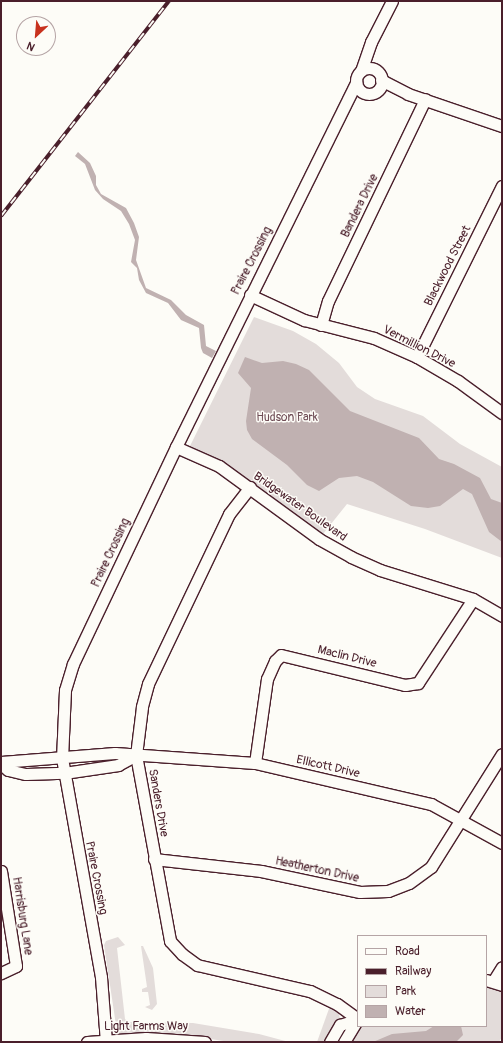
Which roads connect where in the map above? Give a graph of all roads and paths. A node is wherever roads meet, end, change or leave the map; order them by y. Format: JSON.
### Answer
{"nodes":[{"id":1,"x":392,"y":1,"type":"edge"},
{"id":2,"x":371,"y":42,"type":"junction"},
{"id":3,"x":361,"y":71,"type":"junction"},
{"id":4,"x":379,"y":75,"type":"junction"},
{"id":5,"x":356,"y":82,"type":"junction"},
{"id":6,"x":376,"y":91,"type":"junction"},
{"id":7,"x":363,"y":92,"type":"junction"},
{"id":8,"x":408,"y":94,"type":"junction"},
{"id":9,"x":425,"y":99,"type":"junction"},
{"id":10,"x":342,"y":111,"type":"junction"},
{"id":11,"x":502,"y":126,"type":"edge"},
{"id":12,"x":502,"y":186,"type":"edge"},
{"id":13,"x":250,"y":295,"type":"junction"},
{"id":14,"x":320,"y":325,"type":"junction"},
{"id":15,"x":417,"y":357,"type":"junction"},
{"id":16,"x":502,"y":413,"type":"edge"},
{"id":17,"x":176,"y":446,"type":"junction"},
{"id":18,"x":250,"y":487,"type":"junction"},
{"id":19,"x":473,"y":599,"type":"junction"},
{"id":20,"x":502,"y":616,"type":"edge"},
{"id":21,"x":502,"y":754,"type":"edge"},
{"id":22,"x":136,"y":755,"type":"junction"},
{"id":23,"x":62,"y":759,"type":"junction"},
{"id":24,"x":1,"y":763,"type":"edge"},
{"id":25,"x":255,"y":763,"type":"junction"},
{"id":26,"x":64,"y":772,"type":"junction"},
{"id":27,"x":462,"y":819,"type":"junction"},
{"id":28,"x":502,"y":843,"type":"edge"},
{"id":29,"x":154,"y":859,"type":"junction"},
{"id":30,"x":1,"y":871,"type":"edge"},
{"id":31,"x":502,"y":967,"type":"edge"},
{"id":32,"x":1,"y":973,"type":"edge"},
{"id":33,"x":494,"y":981,"type":"edge"},
{"id":34,"x":357,"y":1018,"type":"edge"},
{"id":35,"x":357,"y":1019,"type":"edge"},
{"id":36,"x":357,"y":1021,"type":"edge"},
{"id":37,"x":106,"y":1041,"type":"edge"},
{"id":38,"x":87,"y":1042,"type":"edge"},
{"id":39,"x":205,"y":1042,"type":"edge"},
{"id":40,"x":330,"y":1042,"type":"edge"},
{"id":41,"x":344,"y":1042,"type":"edge"}],
"edges":[{"from":1,"to":2,"type":"street"},
{"from":2,"to":3,"type":"street"},
{"from":2,"to":4,"type":"street"},
{"from":3,"to":4,"type":"street"},
{"from":3,"to":5,"type":"street"},
{"from":4,"to":6,"type":"street"},
{"from":4,"to":8,"type":"street"},
{"from":5,"to":7,"type":"street"},
{"from":5,"to":10,"type":"street","name":"Praire Crossing"},
{"from":6,"to":7,"type":"street"},
{"from":6,"to":8,"type":"street"},
{"from":7,"to":10,"type":"street","name":"Praire Crossing"},
{"from":8,"to":9,"type":"street"},
{"from":9,"to":11,"type":"street"},
{"from":9,"to":14,"type":"street","name":"Bandera Drive"},
{"from":10,"to":13,"type":"street","name":"Praire Crossing"},
{"from":12,"to":15,"type":"street","name":"Blackwood Street"},
{"from":13,"to":14,"type":"street","name":"Vermillion Drive"},
{"from":13,"to":17,"type":"street","name":"Praire Crossing"},
{"from":14,"to":15,"type":"street","name":"Vermillion Drive"},
{"from":15,"to":16,"type":"street","name":"Vermillion Drive"},
{"from":17,"to":18,"type":"street","name":"Bridgewater Boulevard"},
{"from":17,"to":23,"type":"street","name":"Praire Crossing"},
{"from":18,"to":19,"type":"street","name":"Bridgewater Boulevard"},
{"from":18,"to":22,"type":"street","name":"Sanders Drive"},
{"from":19,"to":20,"type":"street","name":"Bridgewater Boulevard"},
{"from":19,"to":25,"type":"street","name":"Maclin Drive"},
{"from":21,"to":27,"type":"street","name":"Heatherton Drive"},
{"from":22,"to":23,"type":"street","name":"Ellicott Drive"},
{"from":22,"to":25,"type":"street","name":"Ellicott Drive"},
{"from":22,"to":26,"type":"street","name":"Ellicott Drive"},
{"from":22,"to":29,"type":"street","name":"Sanders Drive"},
{"from":23,"to":24,"type":"street","name":"Ellicott Drive"},
{"from":23,"to":26,"type":"street","name":"Praire Crossing"},
{"from":24,"to":26,"type":"street","name":"Ellicott Drive"},
{"from":25,"to":27,"type":"street","name":"Ellicott Drive"},
{"from":26,"to":37,"type":"street","name":"Praire Crossing"},
{"from":27,"to":28,"type":"street","name":"Ellicott Drive"},
{"from":27,"to":29,"type":"street","name":"Heatherton Drive"},
{"from":29,"to":34,"type":"street","name":"Sanders Drive"},
{"from":30,"to":32,"type":"street","name":"Harrisburg Lane"},
{"from":31,"to":33,"type":"street"},
{"from":35,"to":40,"type":"street"},
{"from":36,"to":41,"type":"street"},
{"from":37,"to":38,"type":"street","name":"Light Farms Way"},
{"from":37,"to":39,"type":"street","name":"Light Farms Way"}]}
